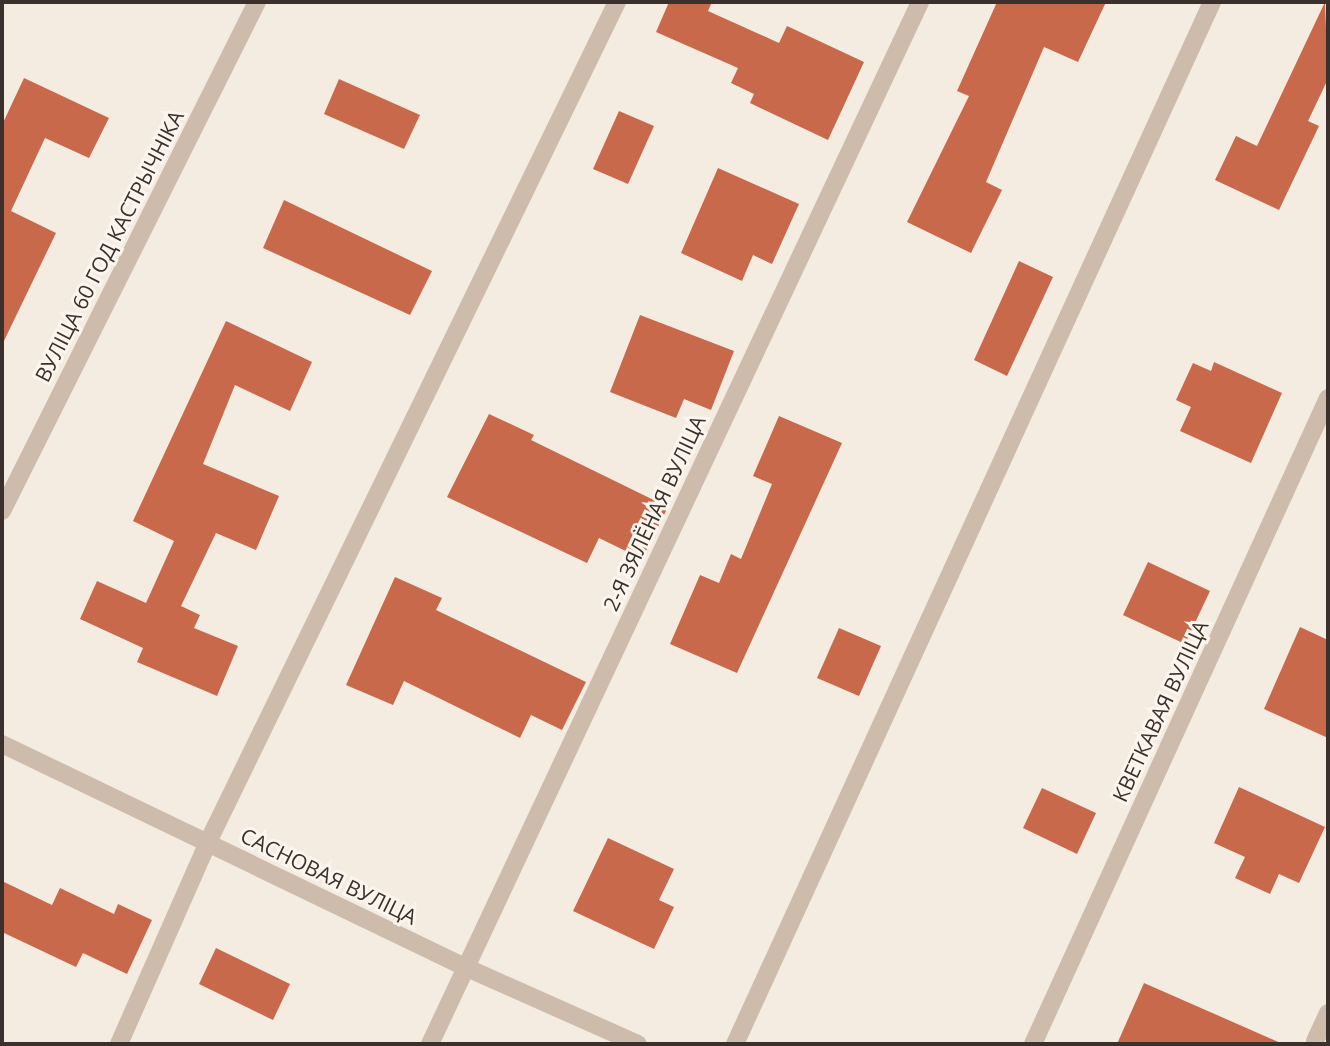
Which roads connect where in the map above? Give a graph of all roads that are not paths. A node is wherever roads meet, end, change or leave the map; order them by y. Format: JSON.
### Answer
{"nodes":[{"id":1,"x":257,"y":2,"type":"edge"},
{"id":2,"x":617,"y":2,"type":"edge"},
{"id":3,"x":920,"y":2,"type":"edge"},
{"id":4,"x":1212,"y":2,"type":"edge"},
{"id":5,"x":1328,"y":398,"type":"edge"},
{"id":6,"x":2,"y":512,"type":"edge"},
{"id":7,"x":2,"y":744,"type":"edge"},
{"id":8,"x":208,"y":842,"type":"junction"},
{"id":9,"x":465,"y":967,"type":"junction"},
{"id":10,"x":1328,"y":1013,"type":"edge"},
{"id":11,"x":1315,"y":1041,"type":"dead end"},
{"id":12,"x":119,"y":1044,"type":"edge"},
{"id":13,"x":430,"y":1044,"type":"edge"},
{"id":14,"x":638,"y":1044,"type":"edge"},
{"id":15,"x":736,"y":1044,"type":"edge"},
{"id":16,"x":1033,"y":1044,"type":"edge"}],
"edges":[{"from":1,"to":6,"type":"street","name":"ВУЛІЦА 60 ГОД КАСТРЫЧНІКА"},
{"from":2,"to":8,"type":"street"},
{"from":3,"to":9,"type":"street","name":"2-Я ЗЯЛЁНАЯ ВУЛІЦА"},
{"from":4,"to":15,"type":"street"},
{"from":5,"to":16,"type":"street","name":"КВЕТКАВАЯ ВУЛІЦА"},
{"from":7,"to":8,"type":"street","name":"САСНОВАЯ ВУЛІЦА"},
{"from":8,"to":9,"type":"street","name":"САСНОВАЯ ВУЛІЦА"},
{"from":8,"to":12,"type":"street"},
{"from":9,"to":13,"type":"street","name":"2-Я ЗЯЛЁНАЯ ВУЛІЦА"},
{"from":9,"to":14,"type":"street","name":"САСНОВАЯ ВУЛІЦА"},
{"from":10,"to":11,"type":"street"}]}
